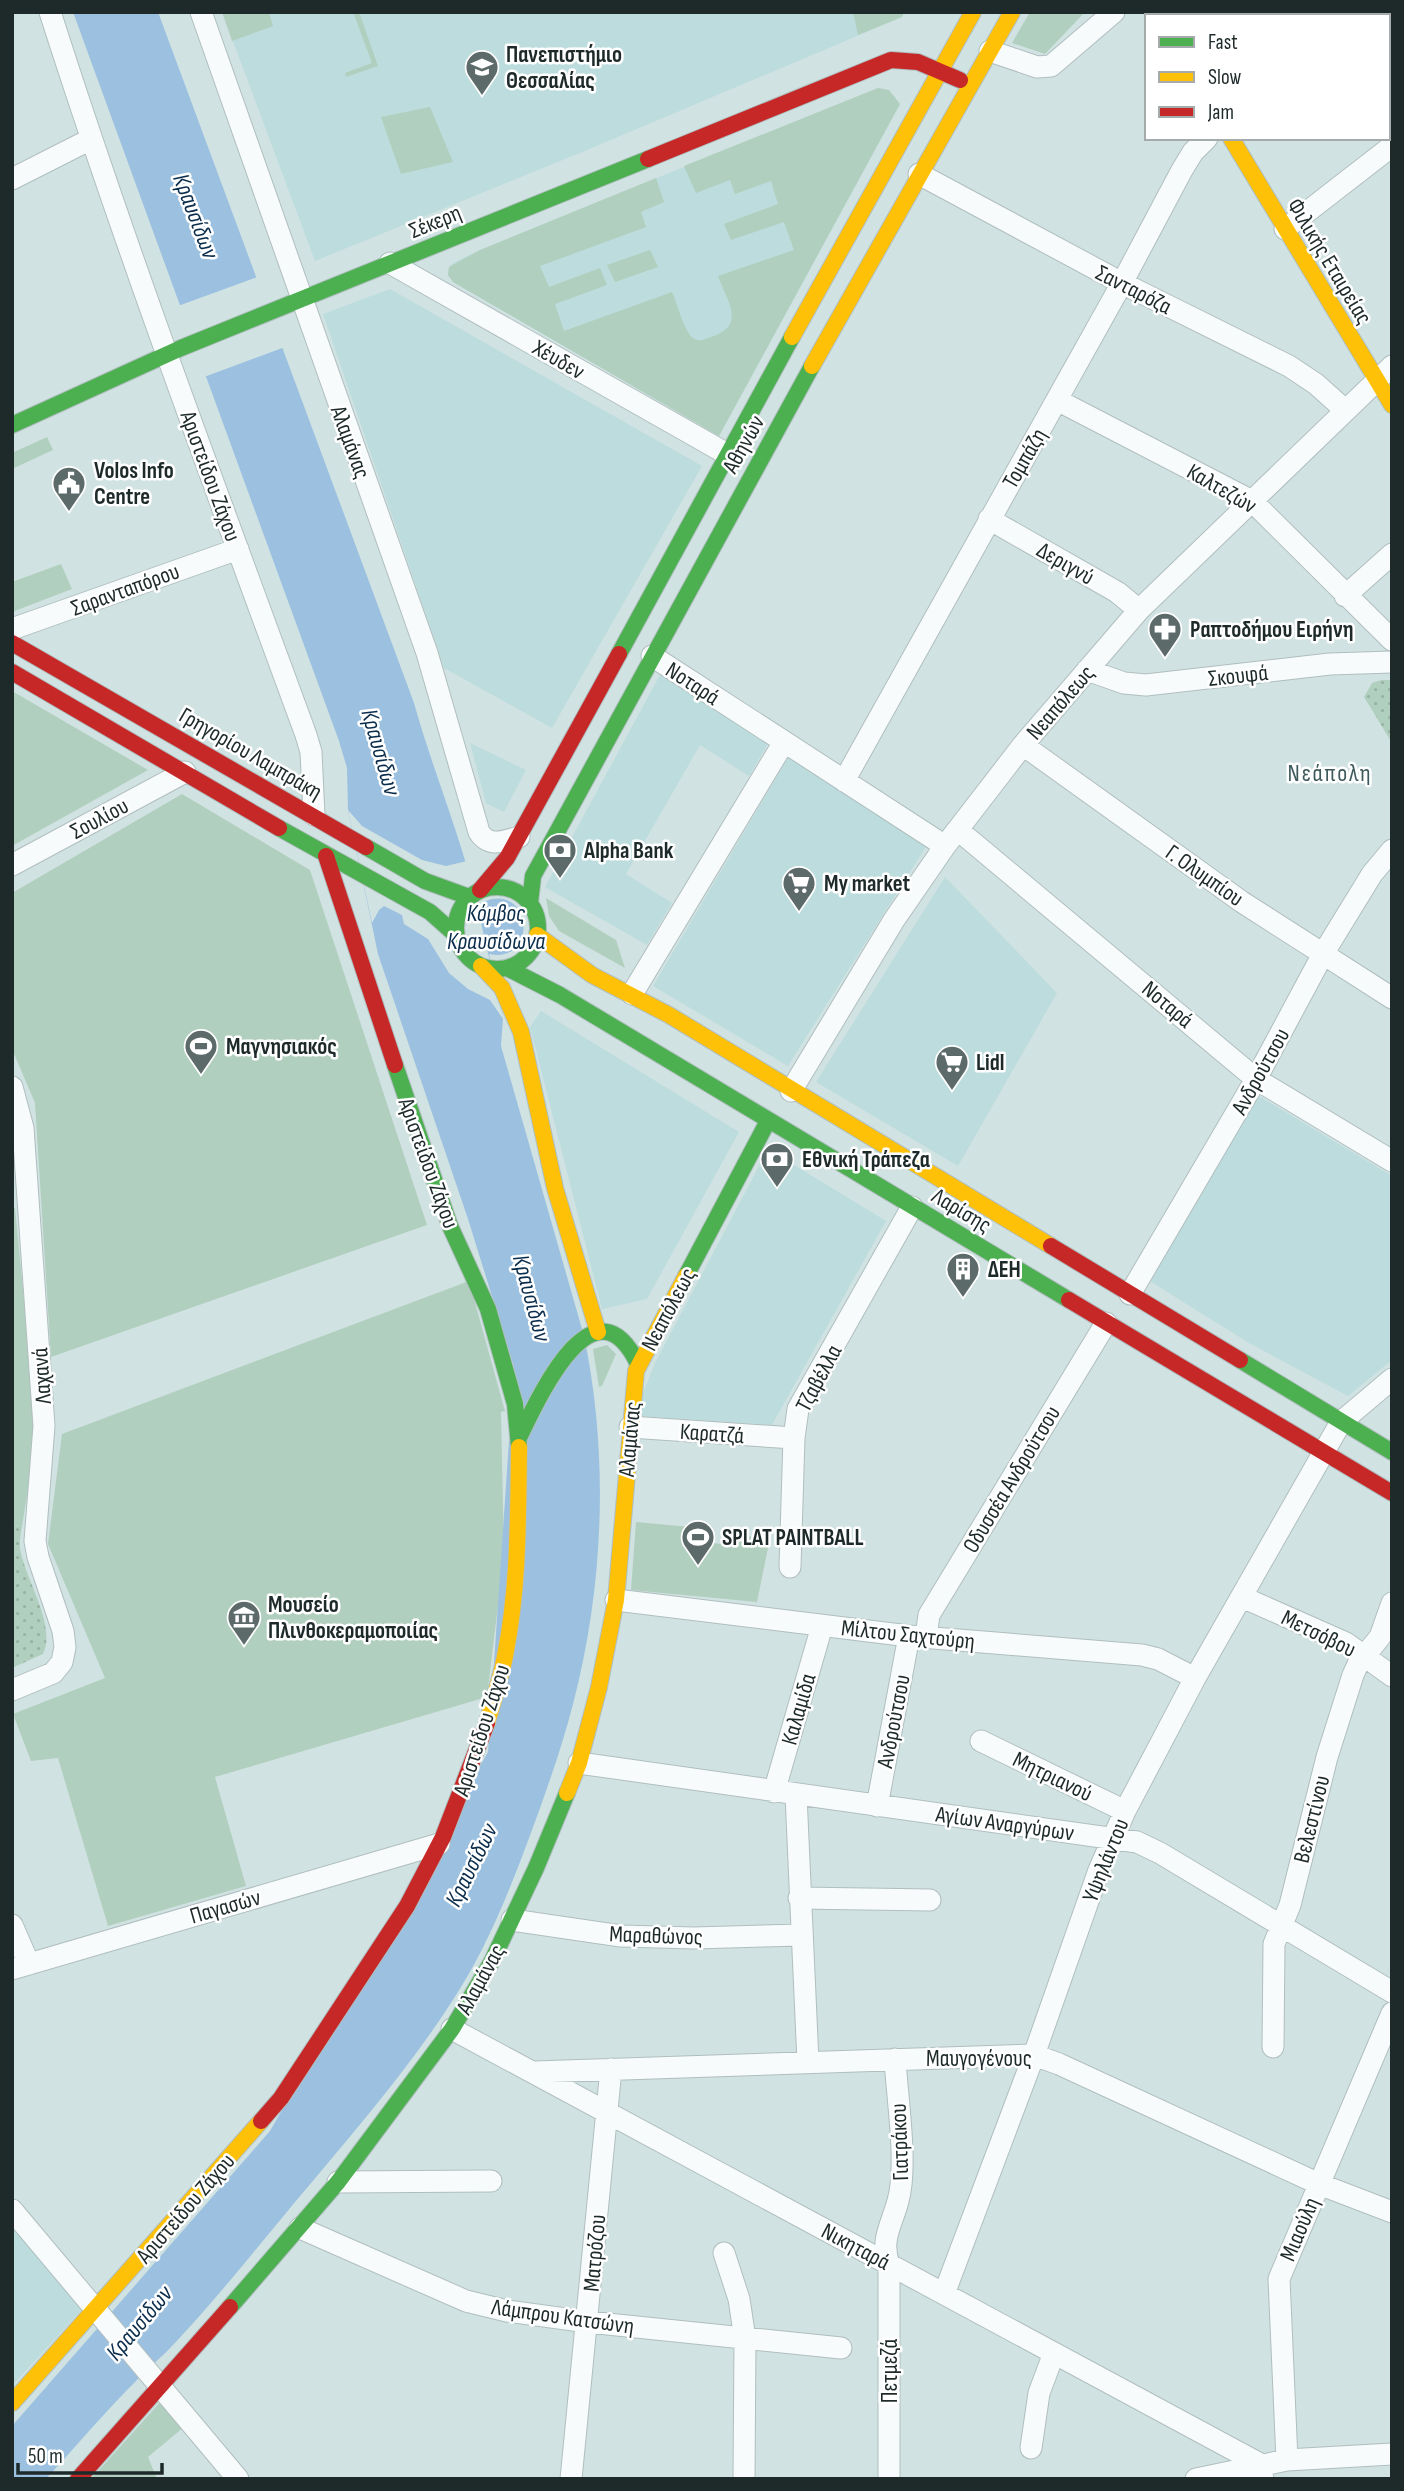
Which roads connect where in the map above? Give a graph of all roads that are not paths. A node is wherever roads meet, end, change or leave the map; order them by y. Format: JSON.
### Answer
{"nodes":[{"id":1,"x":50,"y":12,"type":"edge"},
{"id":2,"x":201,"y":12,"type":"edge"},
{"id":3,"x":973,"y":12,"type":"edge"},
{"id":4,"x":1012,"y":12,"type":"edge"},
{"id":5,"x":1114,"y":12,"type":"edge"},
{"id":6,"x":990,"y":51,"type":"junction"},
{"id":7,"x":941,"y":70,"type":"junction"},
{"id":8,"x":969,"y":85,"type":"junction"},
{"id":9,"x":91,"y":139,"type":"junction"},
{"id":10,"x":1205,"y":140,"type":"edge"},
{"id":11,"x":1232,"y":140,"type":"edge"},
{"id":12,"x":1392,"y":146,"type":"edge"},
{"id":13,"x":919,"y":174,"type":"junction"},
{"id":14,"x":12,"y":179,"type":"edge"},
{"id":15,"x":1285,"y":229,"type":"junction"},
{"id":16,"x":390,"y":263,"type":"junction"},
{"id":17,"x":1122,"y":283,"type":"junction"},
{"id":18,"x":295,"y":302,"type":"junction"},
{"id":19,"x":174,"y":351,"type":"junction"},
{"id":20,"x":1392,"y":366,"type":"edge"},
{"id":21,"x":1376,"y":381,"type":"junction"},
{"id":22,"x":1057,"y":400,"type":"junction"},
{"id":23,"x":1392,"y":405,"type":"edge"},
{"id":24,"x":1345,"y":410,"type":"junction"},
{"id":25,"x":12,"y":425,"type":"edge"},
{"id":26,"x":727,"y":454,"type":"junction"},
{"id":27,"x":1252,"y":501,"type":"junction"},
{"id":28,"x":989,"y":519,"type":"junction"},
{"id":29,"x":238,"y":549,"type":"junction"},
{"id":30,"x":1392,"y":554,"type":"edge"},
{"id":31,"x":1345,"y":596,"type":"junction"},
{"id":32,"x":1139,"y":610,"type":"junction"},
{"id":33,"x":12,"y":629,"type":"edge"},
{"id":34,"x":1392,"y":640,"type":"edge"},
{"id":35,"x":12,"y":643,"type":"edge"},
{"id":36,"x":652,"y":656,"type":"junction"},
{"id":37,"x":1392,"y":662,"type":"edge"},
{"id":38,"x":1087,"y":670,"type":"junction"},
{"id":39,"x":12,"y":672,"type":"edge"},
{"id":40,"x":784,"y":742,"type":"junction"},
{"id":41,"x":1023,"y":745,"type":"junction"},
{"id":42,"x":185,"y":772,"type":"junction"},
{"id":43,"x":844,"y":781,"type":"junction"},
{"id":44,"x":314,"y":815,"type":"junction"},
{"id":45,"x":519,"y":837,"type":"junction"},
{"id":46,"x":951,"y":838,"type":"junction"},
{"id":47,"x":1392,"y":850,"type":"edge"},
{"id":48,"x":326,"y":856,"type":"junction"},
{"id":49,"x":12,"y":865,"type":"edge"},
{"id":50,"x":474,"y":893,"type":"junction"},
{"id":51,"x":530,"y":903,"type":"junction"},
{"id":52,"x":456,"y":935,"type":"junction"},
{"id":53,"x":537,"y":935,"type":"junction"},
{"id":54,"x":1323,"y":954,"type":"junction"},
{"id":55,"x":493,"y":970,"type":"junction"},
{"id":56,"x":632,"y":994,"type":"junction"},
{"id":57,"x":1392,"y":998,"type":"edge"},
{"id":58,"x":1256,"y":1079,"type":"junction"},
{"id":59,"x":12,"y":1087,"type":"edge"},
{"id":60,"x":791,"y":1091,"type":"junction"},
{"id":61,"x":768,"y":1121,"type":"junction"},
{"id":62,"x":1392,"y":1161,"type":"edge"},
{"id":63,"x":912,"y":1208,"type":"junction"},
{"id":64,"x":1130,"y":1294,"type":"junction"},
{"id":65,"x":1106,"y":1323,"type":"junction"},
{"id":66,"x":591,"y":1334,"type":"junction"},
{"id":67,"x":639,"y":1364,"type":"junction"},
{"id":68,"x":1392,"y":1379,"type":"edge"},
{"id":69,"x":1341,"y":1422,"type":"junction"},
{"id":70,"x":630,"y":1427,"type":"junction"},
{"id":71,"x":519,"y":1438,"type":"junction"},
{"id":72,"x":794,"y":1438,"type":"junction"},
{"id":73,"x":1392,"y":1452,"type":"edge"},
{"id":74,"x":1324,"y":1453,"type":"junction"},
{"id":75,"x":1392,"y":1493,"type":"edge"},
{"id":76,"x":790,"y":1567,"type":"dead end"},
{"id":77,"x":1242,"y":1597,"type":"junction"},
{"id":78,"x":616,"y":1600,"type":"junction"},
{"id":79,"x":1392,"y":1603,"type":"edge"},
{"id":80,"x":821,"y":1626,"type":"junction"},
{"id":81,"x":917,"y":1637,"type":"junction"},
{"id":82,"x":1364,"y":1656,"type":"junction"},
{"id":83,"x":1392,"y":1676,"type":"edge"},
{"id":84,"x":1195,"y":1678,"type":"junction"},
{"id":85,"x":12,"y":1690,"type":"edge"},
{"id":86,"x":981,"y":1741,"type":"dead end"},
{"id":87,"x":579,"y":1763,"type":"junction"},
{"id":88,"x":774,"y":1792,"type":"junction"},
{"id":89,"x":796,"y":1795,"type":"junction"},
{"id":90,"x":877,"y":1805,"type":"junction"},
{"id":91,"x":1125,"y":1811,"type":"junction"},
{"id":92,"x":1113,"y":1837,"type":"junction"},
{"id":93,"x":439,"y":1844,"type":"junction"},
{"id":94,"x":799,"y":1898,"type":"junction"},
{"id":95,"x":930,"y":1900,"type":"dead end"},
{"id":96,"x":512,"y":1920,"type":"junction"},
{"id":97,"x":1281,"y":1924,"type":"junction"},
{"id":98,"x":12,"y":1925,"type":"edge"},
{"id":99,"x":801,"y":1935,"type":"junction"},
{"id":100,"x":21,"y":1967,"type":"edge"},
{"id":101,"x":1392,"y":1993,"type":"edge"},
{"id":102,"x":1392,"y":2013,"type":"edge"},
{"id":103,"x":452,"y":2029,"type":"junction"},
{"id":104,"x":1273,"y":2047,"type":"dead end"},
{"id":105,"x":1034,"y":2055,"type":"junction"},
{"id":106,"x":895,"y":2059,"type":"junction"},
{"id":107,"x":808,"y":2062,"type":"junction"},
{"id":108,"x":611,"y":2069,"type":"junction"},
{"id":109,"x":533,"y":2072,"type":"junction"},
{"id":110,"x":608,"y":2112,"type":"junction"},
{"id":111,"x":491,"y":2181,"type":"dead end"},
{"id":112,"x":338,"y":2182,"type":"junction"},
{"id":113,"x":1319,"y":2184,"type":"junction"},
{"id":114,"x":12,"y":2210,"type":"edge"},
{"id":115,"x":1392,"y":2212,"type":"edge"},
{"id":116,"x":300,"y":2228,"type":"junction"},
{"id":117,"x":724,"y":2253,"type":"dead end"},
{"id":118,"x":889,"y":2264,"type":"junction"},
{"id":119,"x":944,"y":2294,"type":"junction"},
{"id":120,"x":96,"y":2308,"type":"junction"},
{"id":121,"x":588,"y":2322,"type":"junction"},
{"id":122,"x":745,"y":2339,"type":"junction"},
{"id":123,"x":841,"y":2348,"type":"dead end"},
{"id":124,"x":1054,"y":2353,"type":"junction"},
{"id":125,"x":162,"y":2386,"type":"junction"},
{"id":126,"x":12,"y":2403,"type":"edge"},
{"id":127,"x":1031,"y":2448,"type":"dead end"},
{"id":128,"x":1391,"y":2453,"type":"edge"},
{"id":129,"x":1287,"y":2460,"type":"junction"},
{"id":130,"x":1261,"y":2471,"type":"edge"},
{"id":131,"x":78,"y":2479,"type":"edge"},
{"id":132,"x":238,"y":2479,"type":"edge"},
{"id":133,"x":571,"y":2479,"type":"edge"},
{"id":134,"x":744,"y":2479,"type":"edge"},
{"id":135,"x":889,"y":2479,"type":"edge"},
{"id":136,"x":1196,"y":2479,"type":"edge"}],
"edges":[{"from":1,"to":9,"type":"street","name":"Αριστείδου Ζάχου"},
{"from":2,"to":18,"type":"street","name":"Αλαμάνας"},
{"from":3,"to":7,"type":"main road","name":"Αθηνών"},
{"from":4,"to":6,"type":"main road","name":"Αθηνών"},
{"from":5,"to":6,"type":"street"},
{"from":6,"to":8,"type":"main road","name":"Αθηνών"},
{"from":7,"to":8,"type":"main road","name":"Σέκερη"},
{"from":7,"to":16,"type":"main road","name":"Σέκερη"},
{"from":7,"to":26,"type":"main road","name":"Αθηνών"},
{"from":8,"to":13,"type":"main road","name":"Αθηνών"},
{"from":9,"to":14,"type":"street"},
{"from":9,"to":19,"type":"street","name":"Αριστείδου Ζάχου"},
{"from":10,"to":17,"type":"street","name":"Τομπάζη"},
{"from":11,"to":15,"type":"main road","name":"Φιλικής Εταιρείας"},
{"from":12,"to":15,"type":"street"},
{"from":13,"to":17,"type":"street","name":"Σανταρόζα"},
{"from":13,"to":36,"type":"main road","name":"Αθηνών"},
{"from":15,"to":21,"type":"main road","name":"Φιλικής Εταιρείας"},
{"from":16,"to":18,"type":"main road","name":"Σέκερη"},
{"from":16,"to":26,"type":"street","name":"Χέυδεν"},
{"from":17,"to":22,"type":"street","name":"Τομπάζη"},
{"from":17,"to":24,"type":"street","name":"Σανταρόζα"},
{"from":18,"to":19,"type":"main road","name":"Σέκερη"},
{"from":18,"to":45,"type":"street","name":"Αλαμάνας"},
{"from":19,"to":25,"type":"main road","name":"Σέκερη"},
{"from":19,"to":29,"type":"street","name":"Αριστείδου Ζάχου"},
{"from":20,"to":21,"type":"street","name":"Νεαπόλεως"},
{"from":21,"to":23,"type":"main road","name":"Φιλικής Εταιρείας"},
{"from":21,"to":24,"type":"street","name":"Νεαπόλεως"},
{"from":22,"to":27,"type":"street","name":"Καλτεζών"},
{"from":22,"to":28,"type":"street","name":"Τομπάζη"},
{"from":24,"to":27,"type":"street","name":"Νεαπόλεως"},
{"from":26,"to":45,"type":"main road","name":"Αθηνών"},
{"from":27,"to":31,"type":"street","name":"Καλτεζών"},
{"from":27,"to":32,"type":"street","name":"Νεαπόλεως"},
{"from":28,"to":32,"type":"street","name":"Δεριγνύ"},
{"from":28,"to":43,"type":"street","name":"Τομπάζη"},
{"from":29,"to":33,"type":"street","name":"Σαρανταπόρου"},
{"from":29,"to":44,"type":"street","name":"Αριστείδου Ζάχου"},
{"from":30,"to":31,"type":"street"},
{"from":31,"to":34,"type":"street","name":"Καλτεζών"},
{"from":32,"to":38,"type":"street","name":"Νεαπόλεως"},
{"from":35,"to":44,"type":"main road","name":"Γρηγορίου Λαμπράκη"},
{"from":36,"to":40,"type":"street","name":"Νοταρά"},
{"from":36,"to":51,"type":"main road","name":"Αθηνών"},
{"from":37,"to":38,"type":"street","name":"Σκουφά"},
{"from":38,"to":41,"type":"street","name":"Νεαπόλεως"},
{"from":39,"to":42,"type":"main road"},
{"from":40,"to":43,"type":"street","name":"Νοταρά"},
{"from":40,"to":56,"type":"street"},
{"from":41,"to":46,"type":"street","name":"Νεαπόλεως"},
{"from":41,"to":54,"type":"street","name":"Γ. Ολυμπίου"},
{"from":42,"to":48,"type":"main road"},
{"from":42,"to":49,"type":"street","name":"Σουλίου"},
{"from":43,"to":46,"type":"street","name":"Νοταρά"},
{"from":44,"to":50,"type":"main road","name":"Γρηγορίου Λαμπράκη"},
{"from":45,"to":50,"type":"main road","name":"Αθηνών"},
{"from":46,"to":58,"type":"street","name":"Νοταρά"},
{"from":46,"to":60,"type":"street","name":"Νεαπόλεως"},
{"from":47,"to":54,"type":"street","name":"Ανδρούτσου"},
{"from":48,"to":52,"type":"main road"},
{"from":48,"to":71,"type":"main road","name":"Αριστείδου Ζάχου"},
{"from":50,"to":51,"type":"main road"},
{"from":50,"to":52,"type":"main road","name":"Αθηνών"},
{"from":51,"to":53,"type":"main road","name":"Αθηνών"},
{"from":52,"to":55,"type":"main road"},
{"from":53,"to":55,"type":"main road"},
{"from":53,"to":56,"type":"main road","name":"Λαρίσης"},
{"from":54,"to":57,"type":"street","name":"Γ. Ολυμπίου"},
{"from":54,"to":58,"type":"street","name":"Ανδρούτσου"},
{"from":55,"to":61,"type":"main road","name":"Λαρίσης"},
{"from":55,"to":66,"type":"main road"},
{"from":56,"to":60,"type":"main road","name":"Λαρίσης"},
{"from":58,"to":62,"type":"street","name":"Νοταρά"},
{"from":58,"to":64,"type":"street","name":"Ανδρούτσου"},
{"from":59,"to":85,"type":"street","name":"Λαχανά"},
{"from":60,"to":64,"type":"main road","name":"Λαρίσης"},
{"from":61,"to":63,"type":"main road","name":"Λαρίσης"},
{"from":61,"to":67,"type":"main road","name":"Νεαπόλεως"},
{"from":63,"to":65,"type":"main road","name":"Λαρίσης"},
{"from":63,"to":72,"type":"street","name":"Τζαβέλλα"},
{"from":64,"to":69,"type":"main road","name":"Λαρίσης"},
{"from":65,"to":74,"type":"main road","name":"Λαρίσης"},
{"from":65,"to":81,"type":"street","name":"Οδυσσέα Ανδρούτσου"},
{"from":66,"to":67,"type":"main road","name":"Νεαπόλεως"},
{"from":66,"to":71,"type":"main road"},
{"from":67,"to":70,"type":"main road","name":"Αλαμάνας"},
{"from":68,"to":69,"type":"street"},
{"from":69,"to":73,"type":"main road","name":"Λαρίσης"},
{"from":69,"to":74,"type":"street","name":"Υψηλάντου"},
{"from":70,"to":72,"type":"street","name":"Καρατζά"},
{"from":70,"to":78,"type":"main road","name":"Αλαμάνας"},
{"from":71,"to":93,"type":"main road","name":"Αριστείδου Ζάχου"},
{"from":72,"to":76,"type":"street","name":"Τζαβέλλα"},
{"from":74,"to":75,"type":"main road","name":"Λαρίσης"},
{"from":74,"to":77,"type":"street","name":"Υψηλάντου"},
{"from":77,"to":82,"type":"street","name":"Μετσόβου"},
{"from":77,"to":84,"type":"street","name":"Υψηλάντου"},
{"from":78,"to":80,"type":"street","name":"Μίλτου Σαχτούρη"},
{"from":78,"to":87,"type":"main road","name":"Αλαμάνας"},
{"from":79,"to":82,"type":"street","name":"Βελεστίνου"},
{"from":80,"to":81,"type":"street","name":"Μίλτου Σαχτούρη"},
{"from":80,"to":88,"type":"street","name":"Καλαμίδα"},
{"from":81,"to":84,"type":"street","name":"Μίλτου Σαχτούρη"},
{"from":81,"to":90,"type":"street","name":"Ανδρούτσου"},
{"from":82,"to":83,"type":"street","name":"Μετσόβου"},
{"from":82,"to":97,"type":"street","name":"Βελεστίνου"},
{"from":84,"to":91,"type":"street","name":"Υψηλάντου"},
{"from":86,"to":91,"type":"street","name":"Μητριανού"},
{"from":87,"to":88,"type":"street","name":"Αγίων Αναργύρων"},
{"from":87,"to":96,"type":"main road","name":"Αλαμάνας"},
{"from":88,"to":89,"type":"street","name":"Αγίων Αναργύρων"},
{"from":89,"to":90,"type":"street","name":"Αγίων Αναργύρων"},
{"from":89,"to":94,"type":"street"},
{"from":90,"to":92,"type":"street","name":"Αγίων Αναργύρων"},
{"from":91,"to":92,"type":"street","name":"Υψηλάντου"},
{"from":92,"to":97,"type":"street","name":"Αγίων Αναργύρων"},
{"from":92,"to":105,"type":"street","name":"Υψηλάντου"},
{"from":93,"to":100,"type":"street","name":"Παγασών"},
{"from":93,"to":120,"type":"main road","name":"Αριστείδου Ζάχου"},
{"from":94,"to":95,"type":"street"},
{"from":94,"to":99,"type":"street"},
{"from":96,"to":99,"type":"street","name":"Μαραθώνος"},
{"from":96,"to":103,"type":"main road","name":"Αλαμάνας"},
{"from":97,"to":101,"type":"street","name":"Αγίων Αναργύρων"},
{"from":97,"to":104,"type":"street","name":"Βελεστίνου"},
{"from":98,"to":100,"type":"street"},
{"from":99,"to":107,"type":"street"},
{"from":102,"to":113,"type":"street","name":"Μιαούλη"},
{"from":103,"to":109,"type":"street","name":"Νικηταρά"},
{"from":103,"to":112,"type":"main road","name":"Αλαμάνας"},
{"from":105,"to":106,"type":"street","name":"Μαυγογένους"},
{"from":105,"to":113,"type":"street","name":"Μαυγογένους"},
{"from":105,"to":119,"type":"street","name":"Υψηλάντου"},
{"from":106,"to":107,"type":"street","name":"Μαυγογένους"},
{"from":106,"to":118,"type":"street","name":"Γιατράκου"},
{"from":107,"to":108,"type":"street","name":"Μαυγογένους"},
{"from":108,"to":109,"type":"street","name":"Μαυγογένους"},
{"from":108,"to":110,"type":"street","name":"Ματρόζου"},
{"from":109,"to":110,"type":"street","name":"Νικηταρά"},
{"from":110,"to":118,"type":"street","name":"Νικηταρά"},
{"from":110,"to":121,"type":"street","name":"Ματρόζου"},
{"from":111,"to":112,"type":"street"},
{"from":112,"to":116,"type":"main road","name":"Αλαμάνας"},
{"from":113,"to":115,"type":"street","name":"Μαυγογένους"},
{"from":113,"to":129,"type":"street","name":"Μιαούλη"},
{"from":114,"to":120,"type":"street"},
{"from":116,"to":121,"type":"street","name":"Λάμπρου Κατσώνη"},
{"from":116,"to":125,"type":"main road","name":"Αλαμάνας"},
{"from":117,"to":122,"type":"street"},
{"from":118,"to":119,"type":"street","name":"Νικηταρά"},
{"from":118,"to":135,"type":"street","name":"Πετμεζά"},
{"from":119,"to":124,"type":"street","name":"Νικηταρά"},
{"from":120,"to":125,"type":"street"},
{"from":120,"to":126,"type":"main road","name":"Αριστείδου Ζάχου"},
{"from":121,"to":122,"type":"street","name":"Λάμπρου Κατσώνη"},
{"from":121,"to":133,"type":"street","name":"Ματρόζου"},
{"from":122,"to":123,"type":"street","name":"Λάμπρου Κατσώνη"},
{"from":122,"to":134,"type":"street"},
{"from":124,"to":127,"type":"street"},
{"from":124,"to":130,"type":"street","name":"Νικηταρά"},
{"from":125,"to":131,"type":"main road","name":"Αλαμάνας"},
{"from":125,"to":132,"type":"street"},
{"from":128,"to":129,"type":"street"},
{"from":129,"to":130,"type":"street"},
{"from":130,"to":136,"type":"street"}]}
